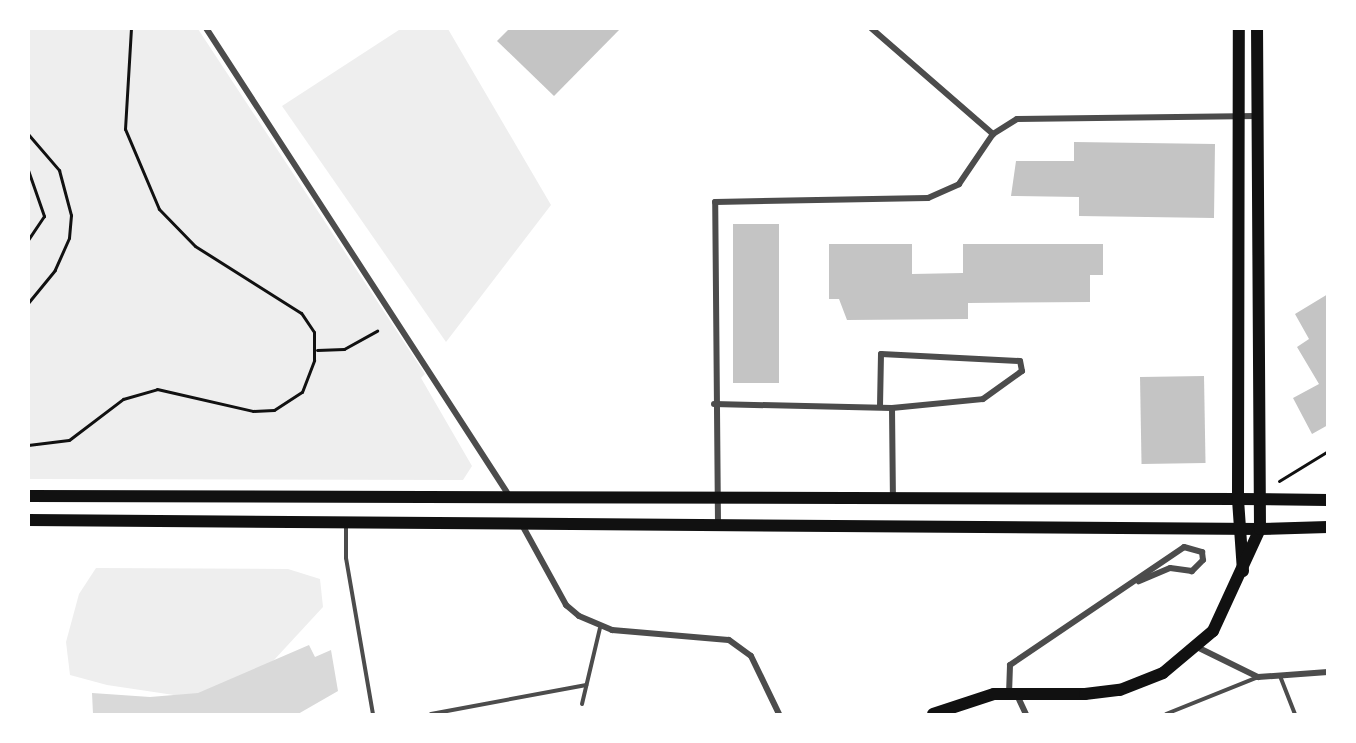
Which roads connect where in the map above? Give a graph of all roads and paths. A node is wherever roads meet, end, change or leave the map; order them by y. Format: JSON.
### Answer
{"nodes":[{"id":1,"x":131,"y":28,"type":"edge"},
{"id":2,"x":206,"y":28,"type":"edge"},
{"id":3,"x":871,"y":28,"type":"edge"},
{"id":4,"x":1239,"y":28,"type":"edge"},
{"id":5,"x":1257,"y":28,"type":"edge"},
{"id":6,"x":1237,"y":116,"type":"junction"},
{"id":7,"x":1257,"y":116,"type":"junction"},
{"id":8,"x":28,"y":134,"type":"edge"},
{"id":9,"x":993,"y":134,"type":"junction"},
{"id":10,"x":28,"y":170,"type":"edge"},
{"id":11,"x":28,"y":240,"type":"edge"},
{"id":12,"x":28,"y":303,"type":"edge"},
{"id":13,"x":377,"y":331,"type":"dead end"},
{"id":14,"x":317,"y":350,"type":"junction"},
{"id":15,"x":714,"y":404,"type":"junction"},
{"id":16,"x":880,"y":406,"type":"junction"},
{"id":17,"x":892,"y":408,"type":"junction"},
{"id":18,"x":28,"y":445,"type":"edge"},
{"id":19,"x":1328,"y":451,"type":"edge"},
{"id":20,"x":1279,"y":481,"type":"dead end"},
{"id":21,"x":28,"y":496,"type":"edge"},
{"id":22,"x":510,"y":497,"type":"junction"},
{"id":23,"x":718,"y":498,"type":"junction"},
{"id":24,"x":893,"y":498,"type":"junction"},
{"id":25,"x":1238,"y":499,"type":"junction"},
{"id":26,"x":1259,"y":500,"type":"junction"},
{"id":27,"x":1328,"y":500,"type":"edge"},
{"id":28,"x":28,"y":520,"type":"edge"},
{"id":29,"x":346,"y":521,"type":"junction"},
{"id":30,"x":521,"y":522,"type":"junction"},
{"id":31,"x":718,"y":523,"type":"junction"},
{"id":32,"x":1237,"y":527,"type":"junction"},
{"id":33,"x":1328,"y":527,"type":"edge"},
{"id":34,"x":1260,"y":529,"type":"junction"},
{"id":35,"x":1243,"y":572,"type":"junction"},
{"id":36,"x":1139,"y":581,"type":"junction"},
{"id":37,"x":600,"y":628,"type":"junction"},
{"id":38,"x":1199,"y":648,"type":"junction"},
{"id":39,"x":1328,"y":672,"type":"edge"},
{"id":40,"x":1280,"y":676,"type":"junction"},
{"id":41,"x":1258,"y":677,"type":"junction"},
{"id":42,"x":586,"y":685,"type":"junction"},
{"id":43,"x":1013,"y":694,"type":"junction"},
{"id":44,"x":582,"y":704,"type":"dead end"},
{"id":45,"x":373,"y":714,"type":"edge"},
{"id":46,"x":431,"y":714,"type":"edge"},
{"id":47,"x":779,"y":714,"type":"edge"},
{"id":48,"x":933,"y":714,"type":"edge"},
{"id":49,"x":1026,"y":714,"type":"edge"},
{"id":50,"x":1166,"y":714,"type":"edge"},
{"id":51,"x":1296,"y":714,"type":"edge"}],
"edges":[{"from":1,"to":14,"type":"path"},
{"from":2,"to":22,"type":"street"},
{"from":3,"to":9,"type":"street"},
{"from":4,"to":6,"type":"main road"},
{"from":5,"to":7,"type":"main road"},
{"from":6,"to":7,"type":"street"},
{"from":6,"to":9,"type":"street"},
{"from":6,"to":25,"type":"main road"},
{"from":7,"to":26,"type":"main road"},
{"from":8,"to":12,"type":"path"},
{"from":9,"to":15,"type":"street"},
{"from":10,"to":11,"type":"path"},
{"from":13,"to":14,"type":"path"},
{"from":14,"to":18,"type":"path"},
{"from":15,"to":16,"type":"street"},
{"from":15,"to":23,"type":"street"},
{"from":16,"to":17,"type":"street"},
{"from":16,"to":17,"type":"street"},
{"from":17,"to":24,"type":"street"},
{"from":19,"to":20,"type":"path"},
{"from":21,"to":22,"type":"main road"},
{"from":22,"to":23,"type":"main road"},
{"from":23,"to":24,"type":"main road"},
{"from":23,"to":31,"type":"street"},
{"from":24,"to":25,"type":"main road"},
{"from":25,"to":26,"type":"main road"},
{"from":25,"to":32,"type":"main road"},
{"from":26,"to":27,"type":"main road"},
{"from":26,"to":34,"type":"main road"},
{"from":28,"to":29,"type":"main road"},
{"from":29,"to":30,"type":"main road"},
{"from":29,"to":45,"type":"lane"},
{"from":30,"to":31,"type":"main road"},
{"from":30,"to":37,"type":"street"},
{"from":31,"to":32,"type":"main road"},
{"from":32,"to":34,"type":"main road"},
{"from":32,"to":35,"type":"main road"},
{"from":33,"to":34,"type":"main road"},
{"from":34,"to":35,"type":"main road"},
{"from":35,"to":38,"type":"main road"},
{"from":36,"to":36,"type":"street"},
{"from":36,"to":43,"type":"street"},
{"from":37,"to":42,"type":"lane"},
{"from":37,"to":47,"type":"street"},
{"from":38,"to":41,"type":"street"},
{"from":38,"to":43,"type":"main road"},
{"from":39,"to":40,"type":"street"},
{"from":40,"to":41,"type":"street"},
{"from":40,"to":51,"type":"lane"},
{"from":41,"to":50,"type":"lane"},
{"from":42,"to":44,"type":"lane"},
{"from":42,"to":46,"type":"lane"},
{"from":43,"to":48,"type":"main road"},
{"from":43,"to":49,"type":"street"}]}
